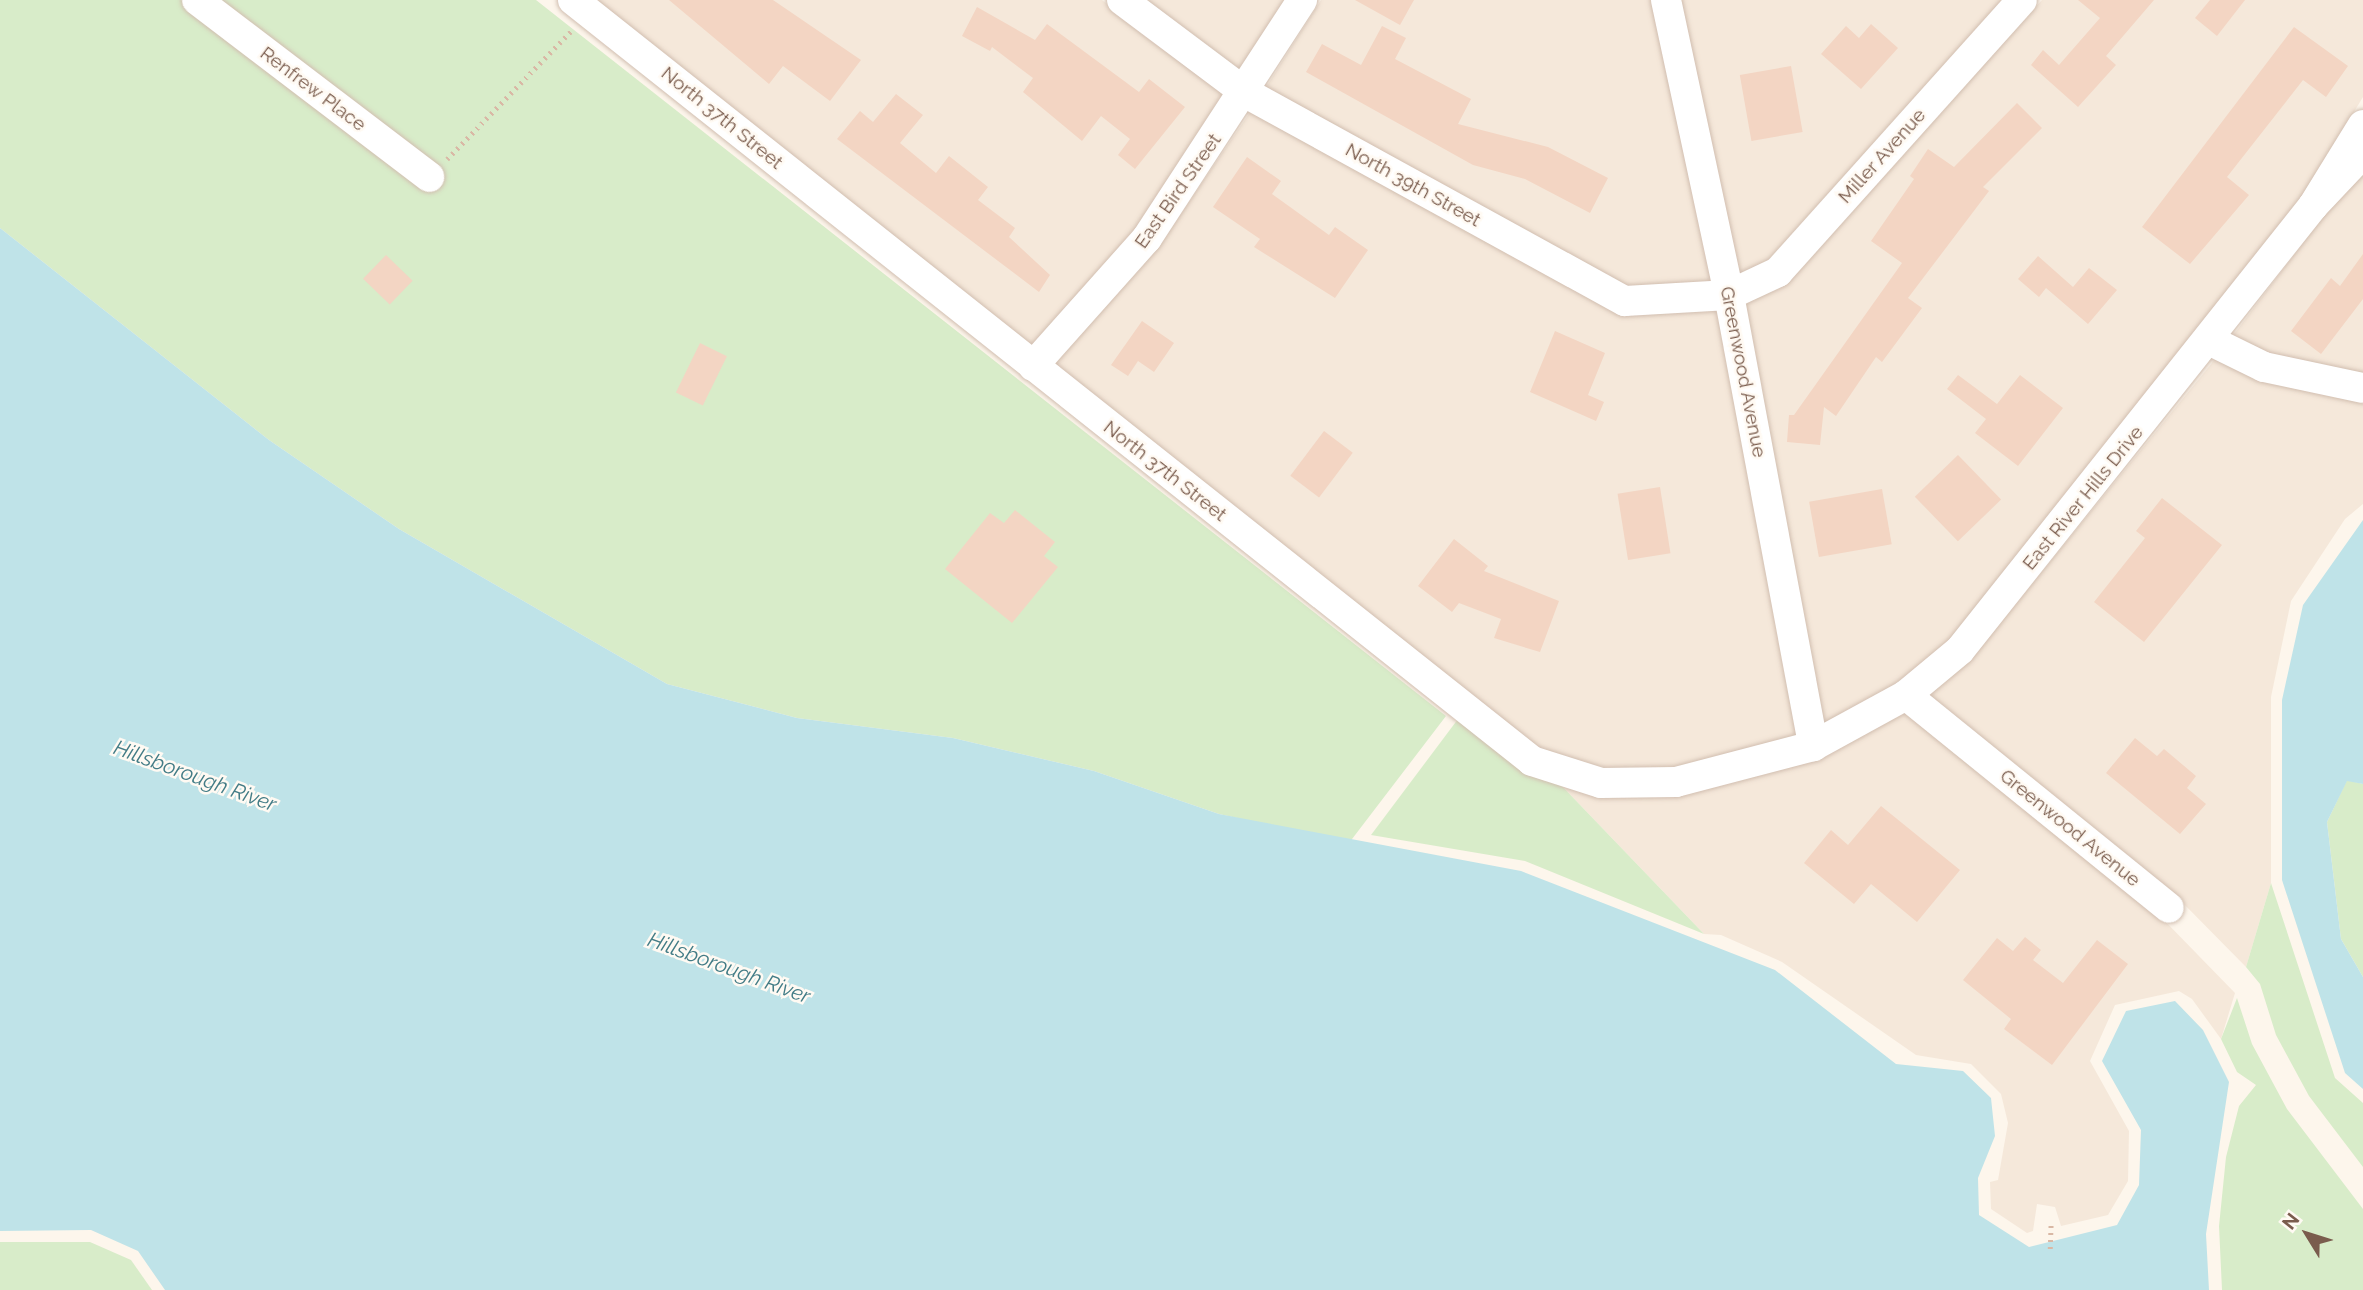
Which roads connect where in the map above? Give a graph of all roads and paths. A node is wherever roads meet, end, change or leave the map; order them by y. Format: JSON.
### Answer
{"nodes":[{"id":1,"x":197,"y":0,"type":"edge"},
{"id":2,"x":1122,"y":0,"type":"edge"},
{"id":3,"x":1302,"y":0,"type":"edge"},
{"id":4,"x":1666,"y":0,"type":"edge"},
{"id":5,"x":2022,"y":0,"type":"edge"},
{"id":6,"x":579,"y":4,"type":"edge"},
{"id":7,"x":1246,"y":93,"type":"junction"},
{"id":8,"x":2363,"y":125,"type":"edge"},
{"id":9,"x":2363,"y":153,"type":"edge"},
{"id":10,"x":429,"y":177,"type":"joint"},
{"id":11,"x":2313,"y":206,"type":"junction"},
{"id":12,"x":1729,"y":295,"type":"junction"},
{"id":13,"x":2211,"y":341,"type":"junction"},
{"id":14,"x":1033,"y":366,"type":"junction"},
{"id":15,"x":2363,"y":388,"type":"edge"},
{"id":16,"x":1906,"y":695,"type":"junction"},
{"id":17,"x":1813,"y":746,"type":"junction"},
{"id":18,"x":2169,"y":908,"type":"dead end"},
{"id":19,"x":2051,"y":1221,"type":"dead end"},
{"id":20,"x":2050,"y":1249,"type":"dead end"}],
"edges":[{"from":1,"to":10,"type":"street","name":"Renfrew Place"},
{"from":2,"to":7,"type":"street","name":"North 39th Street"},
{"from":3,"to":7,"type":"street","name":"East Bird Street"},
{"from":4,"to":12,"type":"street","name":"Greenwood Avenue"},
{"from":5,"to":12,"type":"street","name":"Miller Avenue"},
{"from":6,"to":10,"type":"path"},
{"from":6,"to":14,"type":"street","name":"North 37th Street"},
{"from":7,"to":12,"type":"street","name":"North 39th Street"},
{"from":7,"to":14,"type":"street","name":"East Bird Street"},
{"from":8,"to":11,"type":"street","name":"East River Hills Drive"},
{"from":9,"to":11,"type":"street","name":"East River Hills Drive"},
{"from":11,"to":13,"type":"street","name":"East River Hills Drive"},
{"from":12,"to":17,"type":"street","name":"Greenwood Avenue"},
{"from":13,"to":15,"type":"street"},
{"from":13,"to":16,"type":"street","name":"East River Hills Drive"},
{"from":14,"to":17,"type":"street","name":"North 37th Street"},
{"from":16,"to":17,"type":"street","name":"East River Hills Drive"},
{"from":16,"to":18,"type":"street","name":"Greenwood Avenue"},
{"from":19,"to":20,"type":"path"}]}
